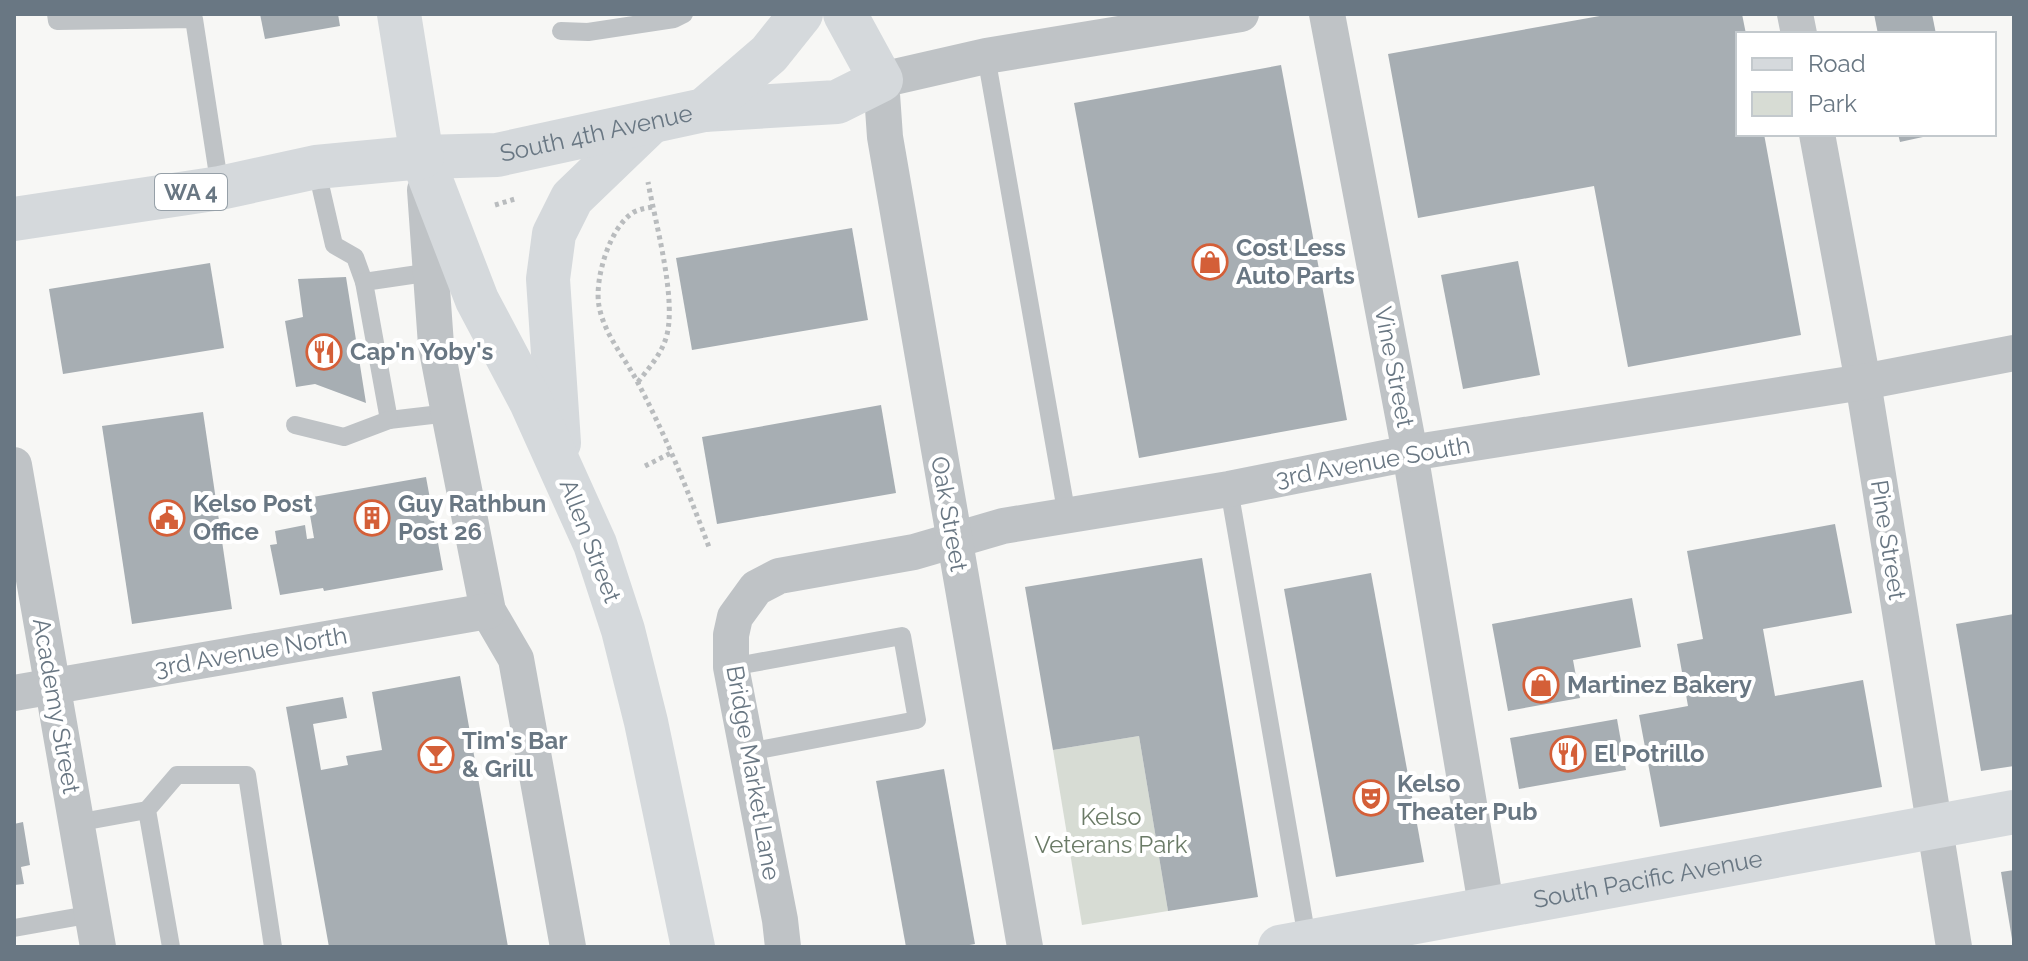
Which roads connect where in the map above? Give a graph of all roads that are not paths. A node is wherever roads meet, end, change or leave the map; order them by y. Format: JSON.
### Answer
{"nodes":[{"id":1,"x":56,"y":14,"type":"edge"},
{"id":2,"x":399,"y":14,"type":"edge"},
{"id":3,"x":684,"y":14,"type":"edge"},
{"id":4,"x":845,"y":14,"type":"edge"},
{"id":5,"x":1241,"y":14,"type":"edge"},
{"id":6,"x":1327,"y":14,"type":"edge"},
{"id":7,"x":795,"y":23,"type":"edge"},
{"id":8,"x":561,"y":31,"type":"dead end"},
{"id":9,"x":986,"y":56,"type":"junction"},
{"id":10,"x":881,"y":80,"type":"junction"},
{"id":11,"x":704,"y":110,"type":"junction"},
{"id":12,"x":649,"y":123,"type":"junction"},
{"id":13,"x":1817,"y":136,"type":"edge"},
{"id":14,"x":422,"y":157,"type":"junction"},
{"id":15,"x":316,"y":167,"type":"junction"},
{"id":16,"x":220,"y":188,"type":"junction"},
{"id":17,"x":14,"y":219,"type":"edge"},
{"id":18,"x":432,"y":272,"type":"junction"},
{"id":19,"x":364,"y":282,"type":"junction"},
{"id":20,"x":2014,"y":353,"type":"edge"},
{"id":21,"x":1863,"y":382,"type":"junction"},
{"id":22,"x":449,"y":413,"type":"junction"},
{"id":23,"x":389,"y":420,"type":"junction"},
{"id":24,"x":295,"y":425,"type":"dead end"},
{"id":25,"x":1410,"y":453,"type":"junction"},
{"id":26,"x":14,"y":465,"type":"edge"},
{"id":27,"x":561,"y":466,"type":"junction"},
{"id":28,"x":1229,"y":489,"type":"junction"},
{"id":29,"x":1067,"y":516,"type":"junction"},
{"id":30,"x":954,"y":541,"type":"junction"},
{"id":31,"x":744,"y":602,"type":"joint"},
{"id":32,"x":488,"y":611,"type":"junction"},
{"id":33,"x":731,"y":667,"type":"junction"},
{"id":34,"x":53,"y":686,"type":"junction"},
{"id":35,"x":14,"y":693,"type":"edge"},
{"id":36,"x":748,"y":752,"type":"junction"},
{"id":37,"x":147,"y":810,"type":"junction"},
{"id":38,"x":2014,"y":812,"type":"edge"},
{"id":39,"x":76,"y":823,"type":"junction"},
{"id":40,"x":1934,"y":826,"type":"junction"},
{"id":41,"x":1487,"y":911,"type":"junction"},
{"id":42,"x":14,"y":928,"type":"edge"},
{"id":43,"x":96,"y":930,"type":"edge"},
{"id":44,"x":1299,"y":945,"type":"edge"},
{"id":45,"x":171,"y":947,"type":"edge"},
{"id":46,"x":273,"y":947,"type":"edge"},
{"id":47,"x":568,"y":947,"type":"edge"},
{"id":48,"x":693,"y":947,"type":"edge"},
{"id":49,"x":783,"y":947,"type":"edge"},
{"id":50,"x":1025,"y":947,"type":"edge"},
{"id":51,"x":1954,"y":947,"type":"edge"}],
"edges":[{"from":1,"to":16,"type":"lane"},
{"from":2,"to":14,"type":"main road","name":"Allen Street"},
{"from":3,"to":8,"type":"lane"},
{"from":4,"to":10,"type":"main road"},
{"from":5,"to":9,"type":"street"},
{"from":6,"to":25,"type":"street","name":"Vine Street"},
{"from":7,"to":11,"type":"main road","name":"South 4th Avenue"},
{"from":9,"to":10,"type":"street"},
{"from":9,"to":29,"type":"lane"},
{"from":10,"to":11,"type":"main road"},
{"from":10,"to":30,"type":"street","name":"Oak Street"},
{"from":11,"to":12,"type":"main road","name":"South 4th Avenue"},
{"from":12,"to":14,"type":"main road","name":"South 4th Avenue"},
{"from":12,"to":27,"type":"main road"},
{"from":13,"to":21,"type":"street","name":"Pine Street"},
{"from":14,"to":15,"type":"main road","number":"WA 4"},
{"from":14,"to":18,"type":"street","name":"Allen Street"},
{"from":14,"to":27,"type":"main road","name":"Allen Street"},
{"from":15,"to":16,"type":"main road","number":"WA 4"},
{"from":15,"to":19,"type":"lane"},
{"from":16,"to":17,"type":"main road","number":"WA 4"},
{"from":18,"to":19,"type":"lane"},
{"from":18,"to":22,"type":"street","name":"Allen Street"},
{"from":19,"to":23,"type":"lane"},
{"from":20,"to":21,"type":"street","name":"3rd Avenue South"},
{"from":21,"to":25,"type":"street","name":"3rd Avenue South"},
{"from":21,"to":40,"type":"street","name":"Pine Street"},
{"from":22,"to":23,"type":"lane"},
{"from":22,"to":32,"type":"street","name":"Allen Street"},
{"from":23,"to":24,"type":"lane"},
{"from":25,"to":28,"type":"street","name":"3rd Avenue South"},
{"from":25,"to":41,"type":"street","name":"Vine Street"},
{"from":26,"to":34,"type":"street","name":"Academy Street"},
{"from":27,"to":48,"type":"main road","name":"Allen Street"},
{"from":28,"to":29,"type":"street","name":"3rd Avenue South"},
{"from":28,"to":44,"type":"lane"},
{"from":29,"to":30,"type":"street","name":"3rd Avenue South"},
{"from":30,"to":31,"type":"street","name":"3rd Avenue South"},
{"from":30,"to":50,"type":"street","name":"Oak Street"},
{"from":31,"to":33,"type":"street","name":"Bridge Market Lane"},
{"from":32,"to":34,"type":"street","name":"3rd Avenue North"},
{"from":32,"to":47,"type":"street","name":"Allen Street"},
{"from":33,"to":36,"type":"street","name":"Bridge Market Lane"},
{"from":33,"to":36,"type":"lane"},
{"from":34,"to":35,"type":"street","name":"3rd Avenue North"},
{"from":34,"to":39,"type":"street","name":"Academy Street"},
{"from":36,"to":49,"type":"street","name":"Bridge Market Lane"},
{"from":37,"to":39,"type":"lane"},
{"from":37,"to":45,"type":"lane"},
{"from":37,"to":46,"type":"lane"},
{"from":38,"to":40,"type":"main road","name":"South Pacific Avenue"},
{"from":39,"to":43,"type":"street","name":"Academy Street"},
{"from":40,"to":41,"type":"main road","name":"South Pacific Avenue"},
{"from":40,"to":51,"type":"street","name":"Pine Street"},
{"from":41,"to":44,"type":"main road","name":"South Pacific Avenue"},
{"from":42,"to":43,"type":"lane"}]}
